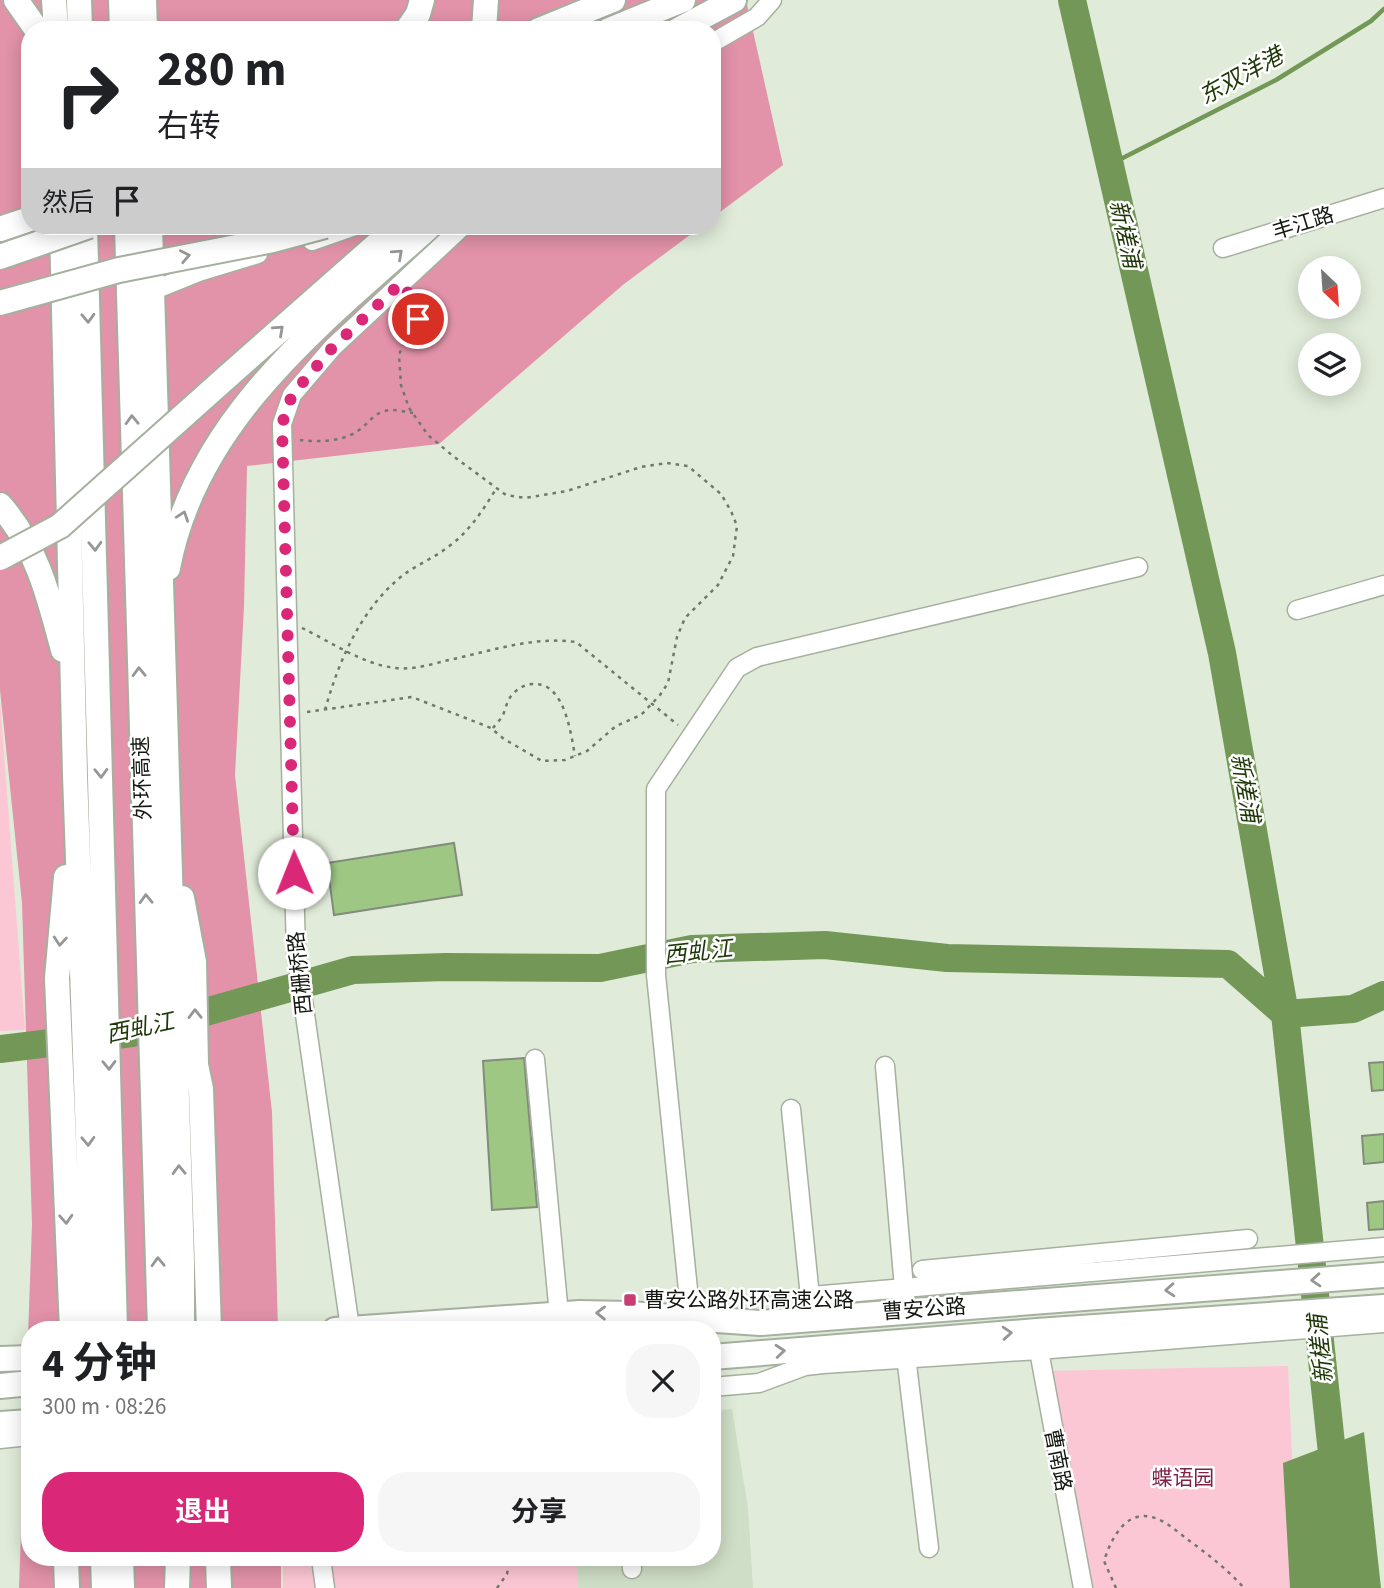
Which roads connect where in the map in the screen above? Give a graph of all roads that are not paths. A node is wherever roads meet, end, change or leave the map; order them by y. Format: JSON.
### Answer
{"nodes":[{"id":1,"x":16,"y":0,"type":"edge"},
{"id":2,"x":54,"y":0,"type":"edge"},
{"id":3,"x":79,"y":0,"type":"edge"},
{"id":4,"x":121,"y":0,"type":"edge"},
{"id":5,"x":144,"y":0,"type":"edge"},
{"id":6,"x":422,"y":0,"type":"edge"},
{"id":7,"x":486,"y":0,"type":"edge"},
{"id":8,"x":613,"y":0,"type":"edge"},
{"id":9,"x":683,"y":0,"type":"edge"},
{"id":10,"x":736,"y":0,"type":"edge"},
{"id":11,"x":772,"y":0,"type":"edge"},
{"id":12,"x":31,"y":21,"type":"edge"},
{"id":13,"x":55,"y":21,"type":"edge"},
{"id":14,"x":80,"y":21,"type":"edge"},
{"id":15,"x":121,"y":21,"type":"edge"},
{"id":16,"x":145,"y":21,"type":"edge"},
{"id":17,"x":413,"y":21,"type":"edge"},
{"id":18,"x":485,"y":21,"type":"edge"},
{"id":19,"x":560,"y":21,"type":"edge"},
{"id":20,"x":631,"y":21,"type":"edge"},
{"id":21,"x":695,"y":21,"type":"edge"},
{"id":22,"x":701,"y":21,"type":"edge"},
{"id":23,"x":721,"y":38,"type":"edge"},
{"id":24,"x":1384,"y":198,"type":"edge"},
{"id":25,"x":21,"y":222,"type":"edge"},
{"id":26,"x":0,"y":229,"type":"edge"},
{"id":27,"x":62,"y":235,"type":"edge"},
{"id":28,"x":62,"y":235,"type":"edge"},
{"id":29,"x":87,"y":235,"type":"edge"},
{"id":30,"x":128,"y":235,"type":"edge"},
{"id":31,"x":150,"y":235,"type":"edge"},
{"id":32,"x":292,"y":235,"type":"edge"},
{"id":33,"x":329,"y":235,"type":"edge"},
{"id":34,"x":388,"y":235,"type":"edge"},
{"id":35,"x":420,"y":235,"type":"edge"},
{"id":36,"x":453,"y":235,"type":"edge"},
{"id":37,"x":1223,"y":247,"type":"dead end"},
{"id":38,"x":0,"y":257,"type":"edge"},
{"id":39,"x":152,"y":291,"type":"junction"},
{"id":40,"x":0,"y":303,"type":"edge"},
{"id":41,"x":0,"y":505,"type":"edge"},
{"id":42,"x":0,"y":558,"type":"edge"},
{"id":43,"x":1138,"y":567,"type":"dead end"},
{"id":44,"x":1384,"y":585,"type":"edge"},
{"id":45,"x":161,"y":606,"type":"junction"},
{"id":46,"x":1297,"y":610,"type":"dead end"},
{"id":47,"x":72,"y":687,"type":"junction"},
{"id":48,"x":75,"y":775,"type":"junction"},
{"id":49,"x":171,"y":965,"type":"junction"},
{"id":50,"x":535,"y":1059,"type":"dead end"},
{"id":51,"x":885,"y":1066,"type":"dead end"},
{"id":52,"x":791,"y":1109,"type":"dead end"},
{"id":53,"x":1214,"y":1236,"type":"junction"},
{"id":54,"x":1248,"y":1239,"type":"dead end"},
{"id":55,"x":1375,"y":1248,"type":"edge"},
{"id":56,"x":922,"y":1270,"type":"dead end"},
{"id":57,"x":1261,"y":1271,"type":"junction"},
{"id":58,"x":1217,"y":1275,"type":"junction"},
{"id":59,"x":1377,"y":1275,"type":"edge"},
{"id":60,"x":1036,"y":1279,"type":"junction"},
{"id":61,"x":905,"y":1299,"type":"junction"},
{"id":62,"x":811,"y":1307,"type":"junction"},
{"id":63,"x":559,"y":1315,"type":"junction"},
{"id":64,"x":1379,"y":1315,"type":"edge"},
{"id":65,"x":72,"y":1321,"type":"edge"},
{"id":66,"x":95,"y":1321,"type":"edge"},
{"id":67,"x":115,"y":1321,"type":"edge"},
{"id":68,"x":160,"y":1321,"type":"edge"},
{"id":69,"x":182,"y":1321,"type":"edge"},
{"id":70,"x":209,"y":1321,"type":"edge"},
{"id":71,"x":342,"y":1321,"type":"edge"},
{"id":72,"x":466,"y":1321,"type":"edge"},
{"id":73,"x":674,"y":1321,"type":"edge"},
{"id":74,"x":699,"y":1321,"type":"edge"},
{"id":75,"x":721,"y":1324,"type":"edge"},
{"id":76,"x":1037,"y":1340,"type":"junction"},
{"id":77,"x":905,"y":1350,"type":"junction"},
{"id":78,"x":721,"y":1357,"type":"edge"},
{"id":79,"x":21,"y":1358,"type":"edge"},
{"id":80,"x":0,"y":1359,"type":"edge"},
{"id":81,"x":21,"y":1384,"type":"edge"},
{"id":82,"x":0,"y":1386,"type":"edge"},
{"id":83,"x":721,"y":1386,"type":"edge"},
{"id":84,"x":21,"y":1423,"type":"edge"},
{"id":85,"x":0,"y":1424,"type":"edge"},
{"id":86,"x":21,"y":1437,"type":"edge"},
{"id":87,"x":0,"y":1439,"type":"edge"},
{"id":88,"x":929,"y":1548,"type":"dead end"},
{"id":89,"x":66,"y":1566,"type":"edge"},
{"id":90,"x":103,"y":1566,"type":"edge"},
{"id":91,"x":121,"y":1566,"type":"edge"},
{"id":92,"x":168,"y":1566,"type":"edge"},
{"id":93,"x":178,"y":1566,"type":"edge"},
{"id":94,"x":218,"y":1566,"type":"edge"},
{"id":95,"x":322,"y":1566,"type":"edge"},
{"id":96,"x":67,"y":1588,"type":"edge"},
{"id":97,"x":104,"y":1588,"type":"edge"},
{"id":98,"x":121,"y":1588,"type":"edge"},
{"id":99,"x":169,"y":1588,"type":"edge"},
{"id":100,"x":177,"y":1588,"type":"edge"},
{"id":101,"x":219,"y":1588,"type":"edge"},
{"id":102,"x":325,"y":1588,"type":"edge"},
{"id":103,"x":1083,"y":1588,"type":"edge"}],
"edges":[{"from":1,"to":12,"type":"highway"},
{"from":2,"to":13,"type":"highway"},
{"from":3,"to":14,"type":"highway"},
{"from":4,"to":15,"type":"highway"},
{"from":5,"to":16,"type":"highway"},
{"from":6,"to":17,"type":"highway"},
{"from":7,"to":18,"type":"highway"},
{"from":8,"to":19,"type":"highway"},
{"from":9,"to":20,"type":"highway"},
{"from":10,"to":21,"type":"highway"},
{"from":10,"to":22,"type":"highway"},
{"from":11,"to":23,"type":"street"},
{"from":24,"to":37,"type":"street","name":"丰江路"},
{"from":25,"to":26,"type":"highway"},
{"from":27,"to":47,"type":"highway"},
{"from":28,"to":38,"type":"highway","bridge":true},
{"from":29,"to":67,"type":"highway","name":"外环高速","one_way":true},
{"from":49,"to":30,"type":"highway","name":"外环高速","one_way":true},
{"from":31,"to":39,"type":"highway"},
{"from":40,"to":32,"type":"highway","one_way":true,"bridge":true},
{"from":33,"to":39,"type":"street"},
{"from":42,"to":34,"type":"highway","one_way":true,"bridge":true},
{"from":45,"to":35,"type":"highway","one_way":true},
{"from":36,"to":71,"type":"street","name":"西栅桥路"},
{"from":39,"to":45,"type":"highway"},
{"from":41,"to":47,"type":"highway"},
{"from":43,"to":74,"type":"street"},
{"from":44,"to":46,"type":"street"},
{"from":45,"to":49,"type":"highway"},
{"from":47,"to":48,"type":"highway"},
{"from":48,"to":65,"type":"highway","one_way":true},
{"from":48,"to":66,"type":"highway","one_way":true},
{"from":68,"to":49,"type":"highway","name":"外环高速","one_way":true},
{"from":69,"to":49,"type":"highway","one_way":true},
{"from":70,"to":49,"type":"highway","one_way":true},
{"from":50,"to":63,"type":"street"},
{"from":51,"to":61,"type":"street"},
{"from":52,"to":62,"type":"street"},
{"from":53,"to":54,"type":"street"},
{"from":53,"to":58,"type":"street"},
{"from":53,"to":60,"type":"street"},
{"from":55,"to":57,"type":"street"},
{"from":56,"to":60,"type":"street"},
{"from":57,"to":58,"type":"highway","name":"曹安公路"},
{"from":59,"to":57,"type":"highway","name":"曹安公路","one_way":true},
{"from":58,"to":60,"type":"highway","name":"曹安公路"},
{"from":60,"to":61,"type":"highway","name":"曹安公路"},
{"from":61,"to":62,"type":"highway","name":"曹安公路"},
{"from":62,"to":75,"type":"highway","name":"曹安公路"},
{"from":63,"to":72,"type":"highway"},
{"from":73,"to":63,"type":"highway","one_way":true},
{"from":64,"to":76,"type":"highway","name":"曹安公路"},
{"from":76,"to":77,"type":"highway","name":"曹安公路"},
{"from":76,"to":103,"type":"street","name":"曹南路"},
{"from":78,"to":77,"type":"highway","name":"曹安公路","one_way":true},
{"from":77,"to":83,"type":"street"},
{"from":77,"to":88,"type":"street"},
{"from":79,"to":80,"type":"highway"},
{"from":81,"to":82,"type":"highway"},
{"from":84,"to":85,"type":"highway"},
{"from":86,"to":87,"type":"street"},
{"from":89,"to":96,"type":"highway"},
{"from":90,"to":97,"type":"highway"},
{"from":91,"to":98,"type":"highway"},
{"from":92,"to":99,"type":"highway"},
{"from":93,"to":100,"type":"highway"},
{"from":94,"to":101,"type":"highway"},
{"from":95,"to":102,"type":"street"}]}
